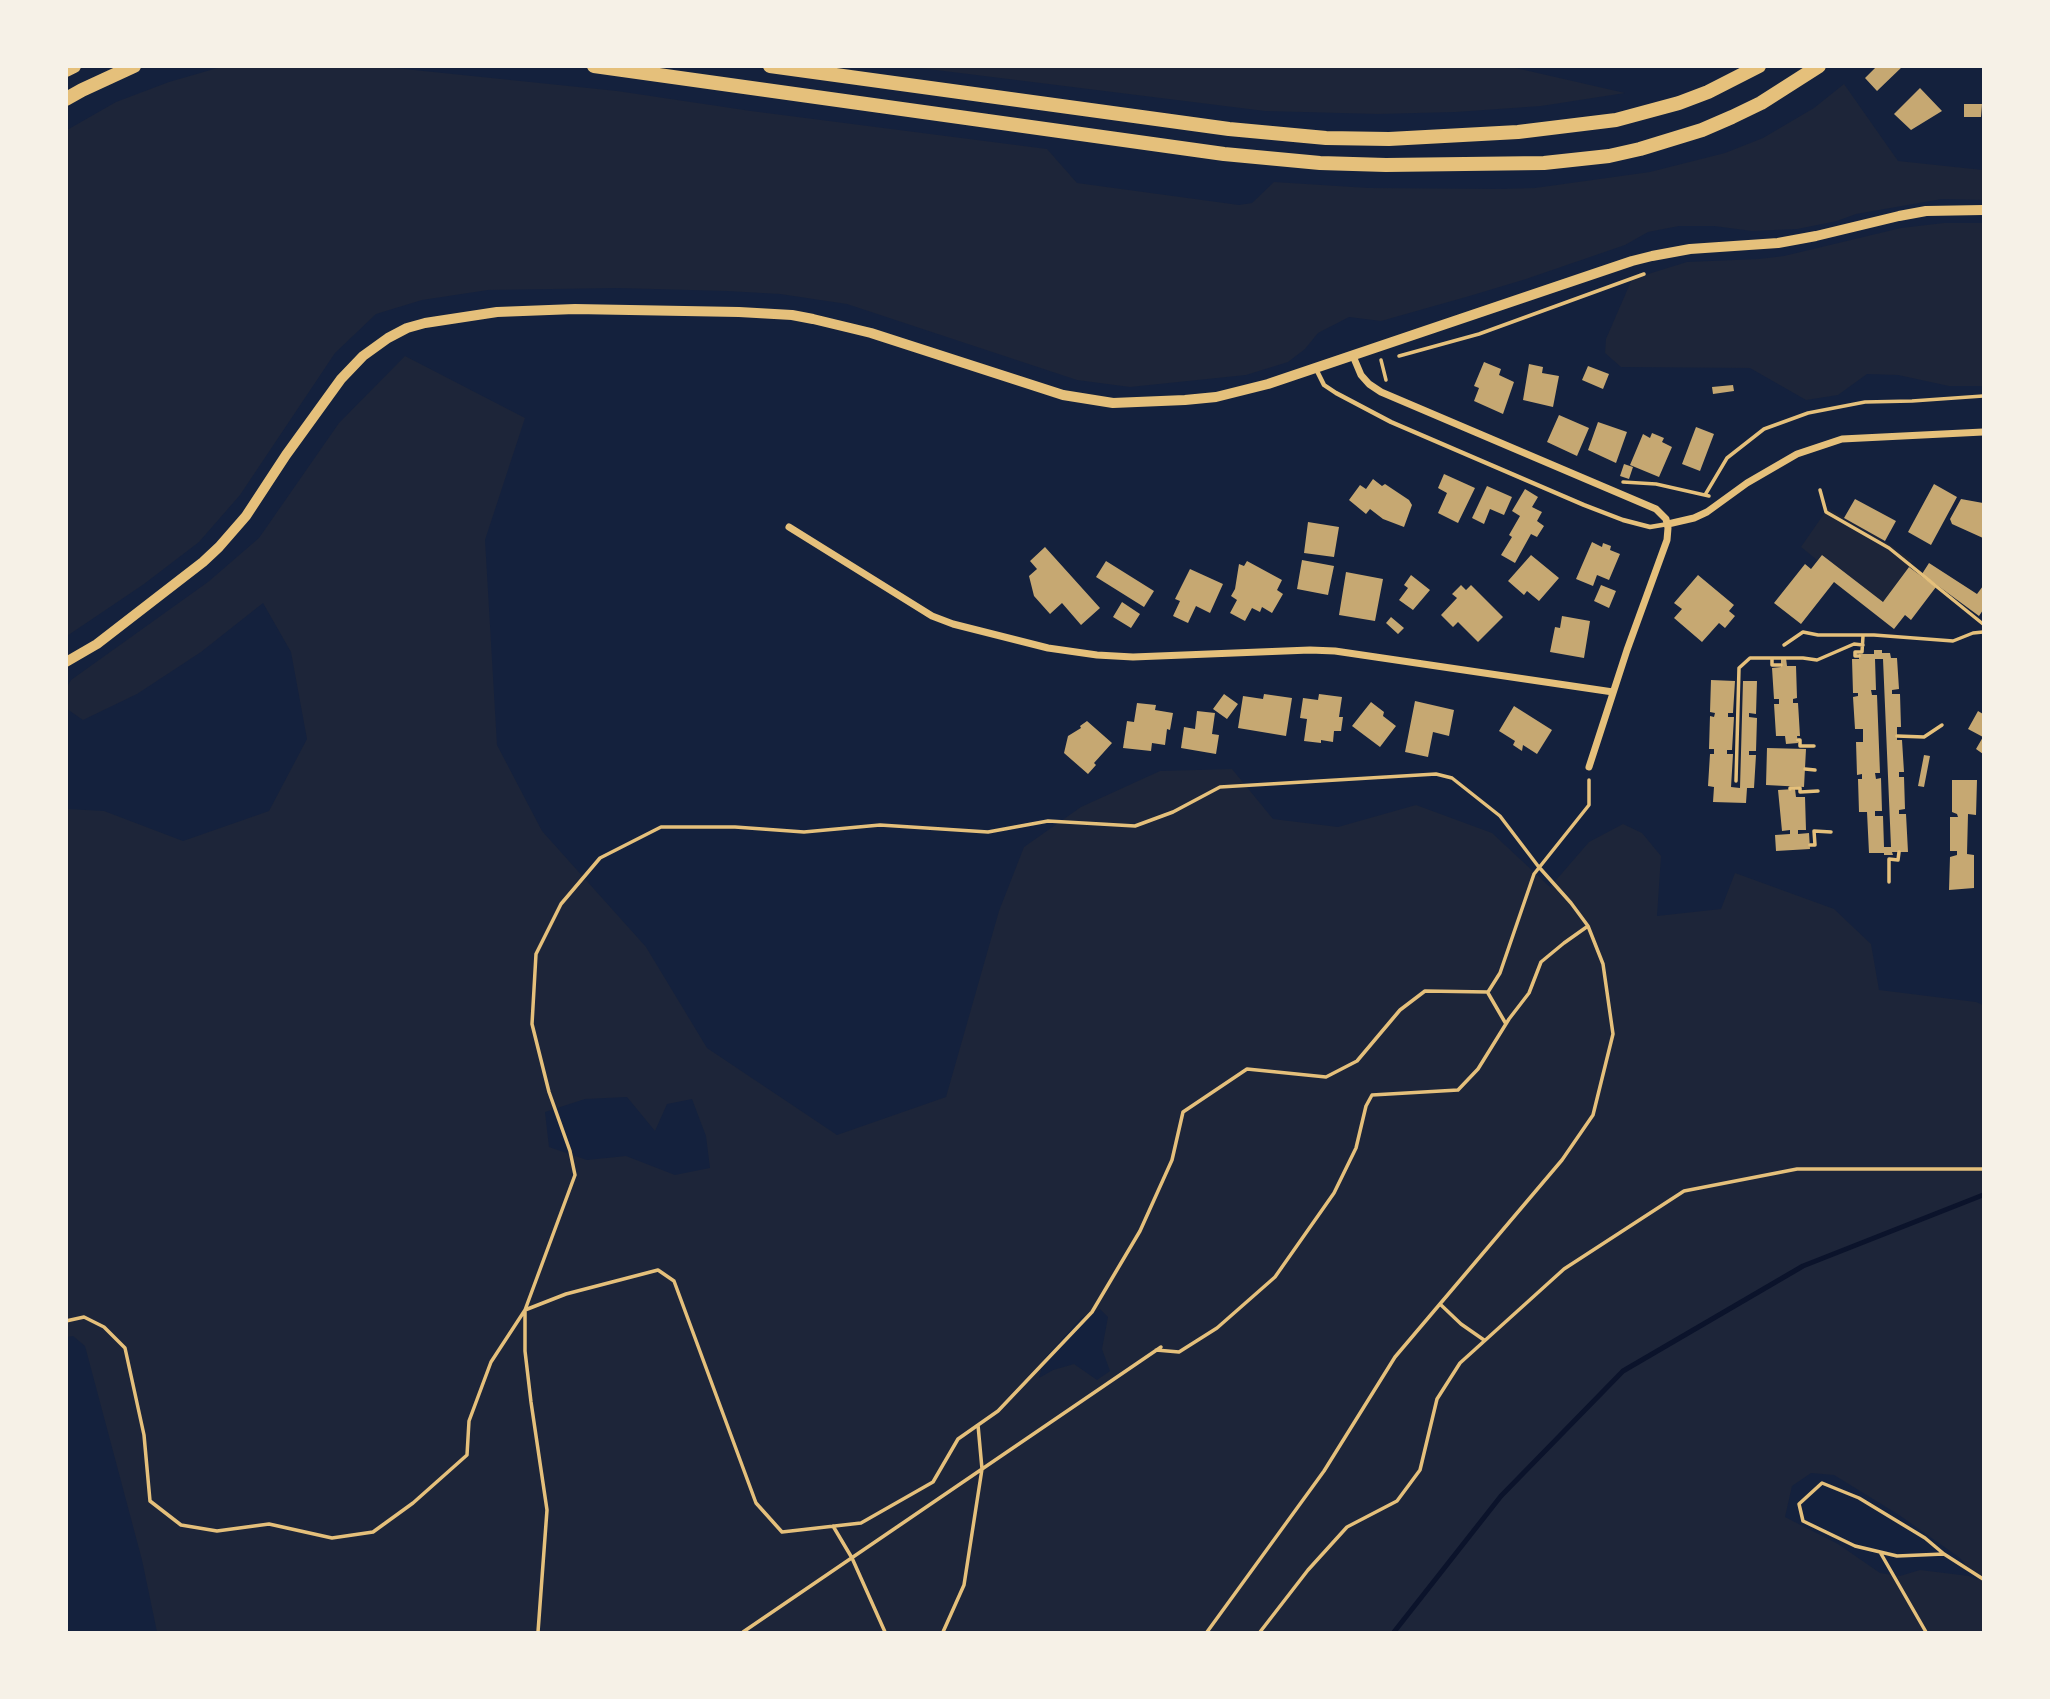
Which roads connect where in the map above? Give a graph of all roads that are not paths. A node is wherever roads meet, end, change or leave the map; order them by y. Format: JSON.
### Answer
{"nodes":[{"id":1,"x":74,"y":66,"type":"edge"},
{"id":2,"x":134,"y":66,"type":"edge"},
{"id":3,"x":594,"y":66,"type":"edge"},
{"id":4,"x":770,"y":66,"type":"edge"},
{"id":5,"x":1759,"y":66,"type":"edge"},
{"id":6,"x":1819,"y":66,"type":"edge"},
{"id":7,"x":66,"y":70,"type":"edge"},
{"id":8,"x":66,"y":99,"type":"edge"},
{"id":9,"x":1983,"y":210,"type":"edge"},
{"id":10,"x":1353,"y":356,"type":"junction"},
{"id":11,"x":1315,"y":369,"type":"junction"},
{"id":12,"x":1983,"y":432,"type":"edge"},
{"id":13,"x":1668,"y":524,"type":"junction"},
{"id":14,"x":789,"y":527,"type":"dead end"},
{"id":15,"x":66,"y":662,"type":"edge"},
{"id":16,"x":1613,"y":692,"type":"junction"},
{"id":17,"x":1589,"y":767,"type":"road end"}],
"edges":[{"from":1,"to":7,"type":"highway"},
{"from":2,"to":8,"type":"highway"},
{"from":3,"to":6,"type":"highway"},
{"from":4,"to":5,"type":"highway"},
{"from":9,"to":10,"type":"street"},
{"from":10,"to":11,"type":"street"},
{"from":10,"to":13,"type":"street"},
{"from":11,"to":13,"type":"lane"},
{"from":11,"to":15,"type":"street"},
{"from":12,"to":13,"type":"street"},
{"from":13,"to":16,"type":"street"},
{"from":14,"to":16,"type":"street"},
{"from":16,"to":17,"type":"street"}]}
